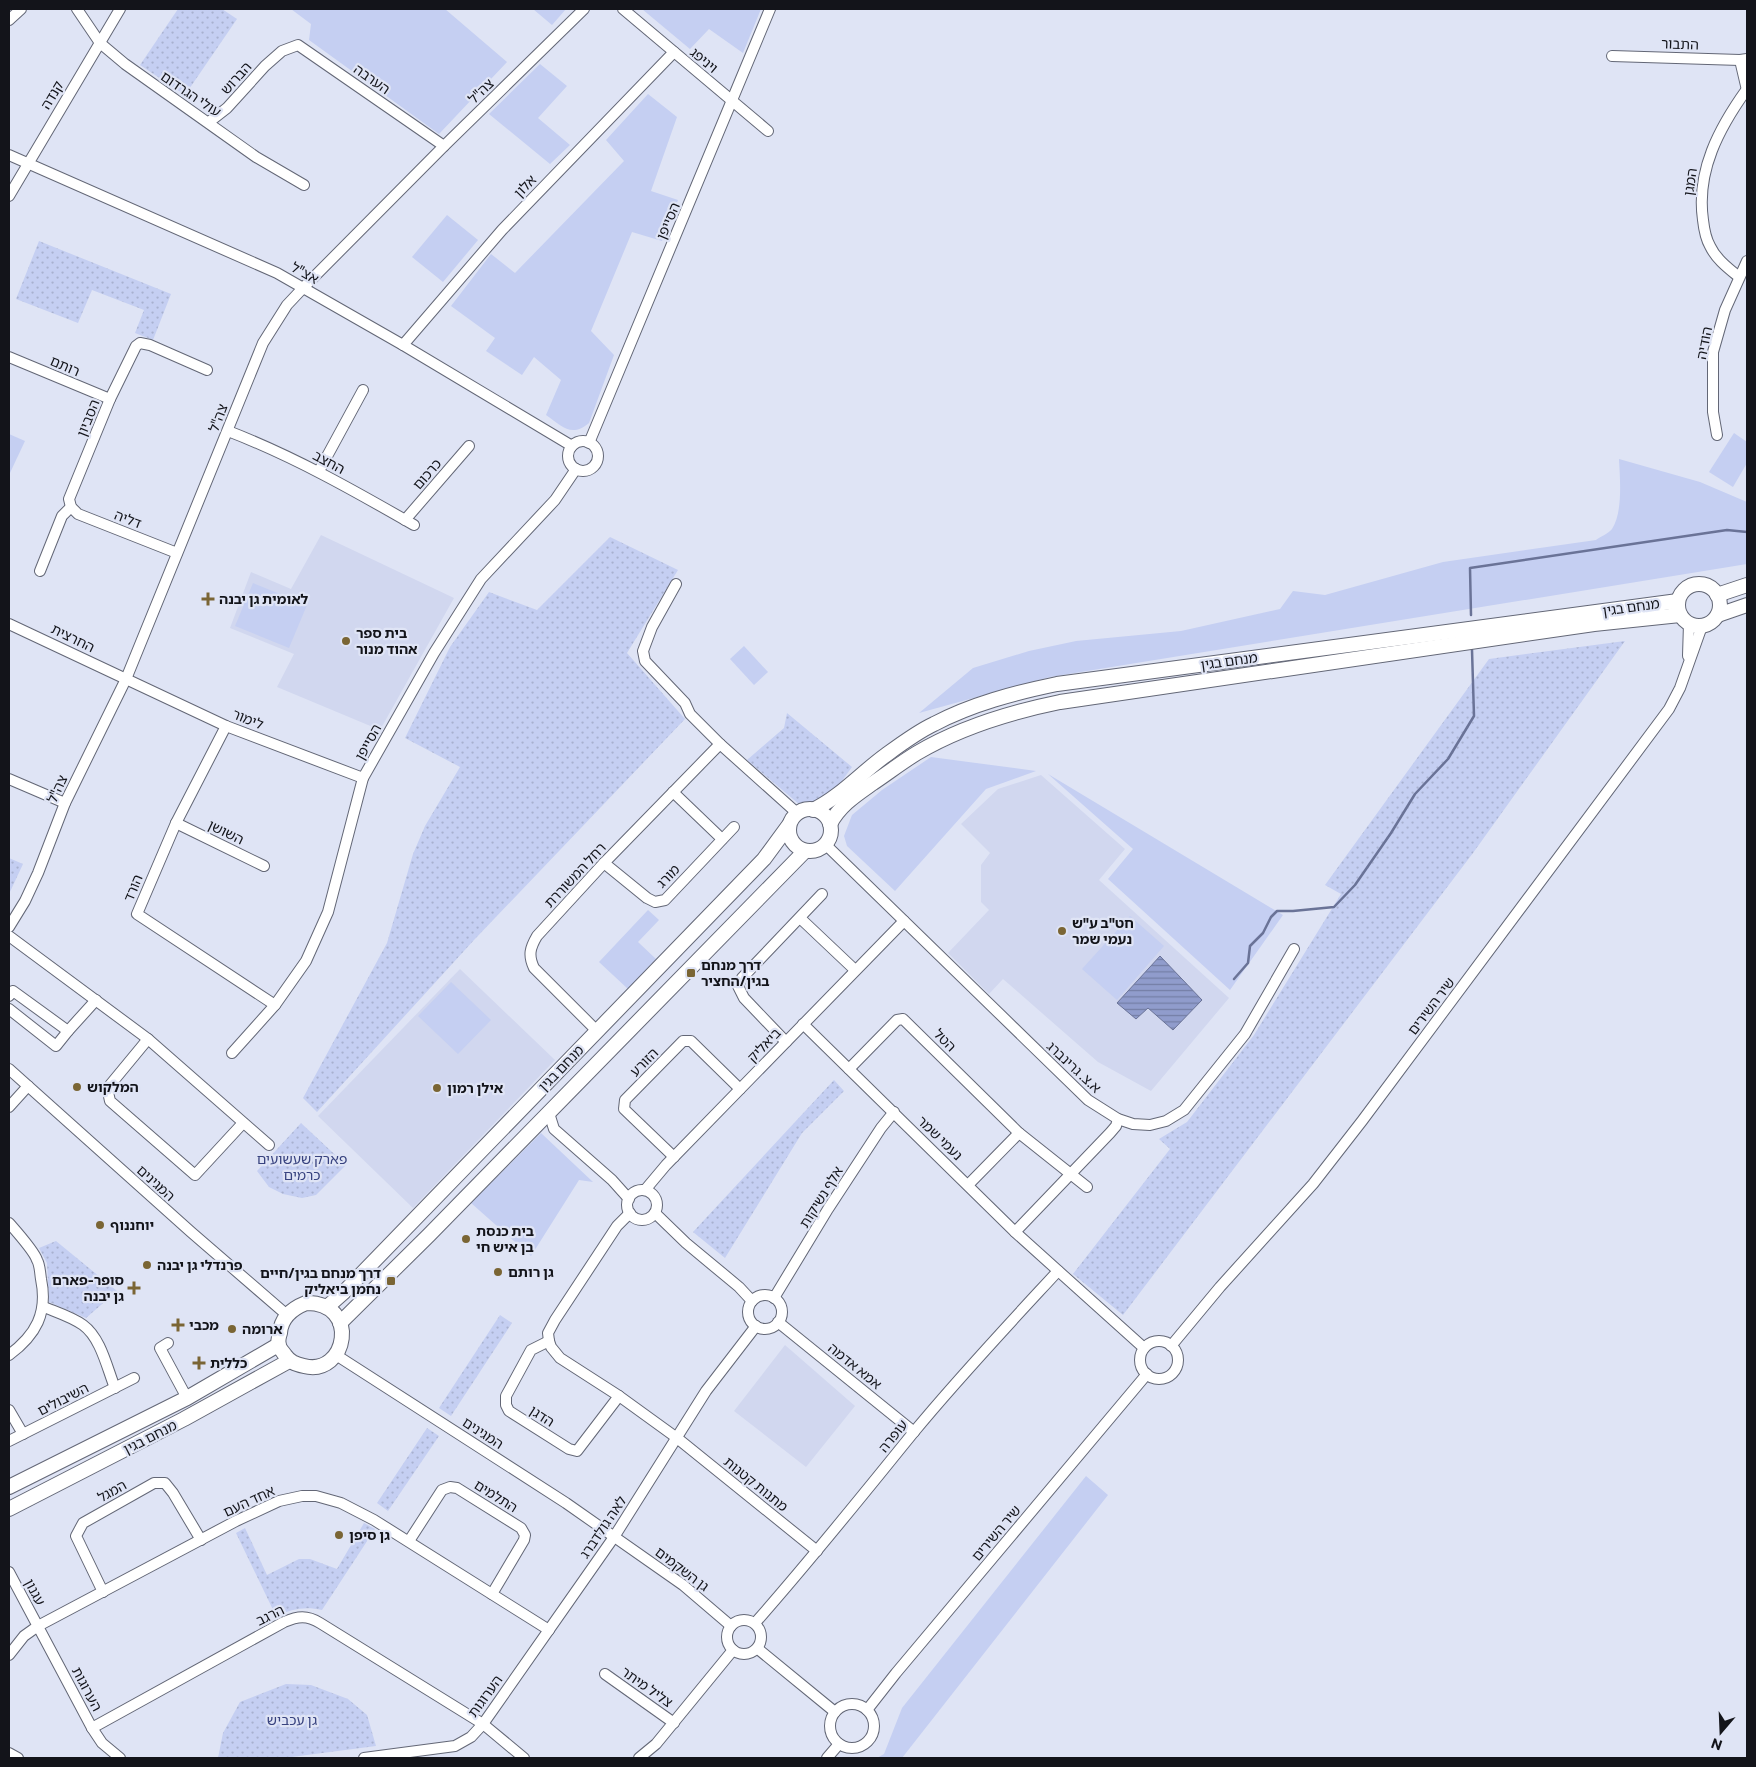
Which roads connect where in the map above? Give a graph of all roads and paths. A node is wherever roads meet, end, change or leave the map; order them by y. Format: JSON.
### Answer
{"nodes":[{"id":1,"x":21,"y":9,"type":"edge"},
{"id":2,"x":77,"y":9,"type":"edge"},
{"id":3,"x":120,"y":9,"type":"edge"},
{"id":4,"x":584,"y":9,"type":"edge"},
{"id":5,"x":623,"y":9,"type":"edge"},
{"id":6,"x":770,"y":9,"type":"edge"},
{"id":7,"x":9,"y":20,"type":"edge"},
{"id":8,"x":100,"y":42,"type":"junction"},
{"id":9,"x":282,"y":51,"type":"joint"},
{"id":10,"x":674,"y":52,"type":"junction"},
{"id":11,"x":1612,"y":56,"type":"dead end"},
{"id":12,"x":1744,"y":59,"type":"edge"},
{"id":13,"x":1747,"y":89,"type":"edge"},
{"id":14,"x":732,"y":102,"type":"junction"},
{"id":15,"x":209,"y":122,"type":"junction"},
{"id":16,"x":768,"y":131,"type":"dead end"},
{"id":17,"x":444,"y":146,"type":"junction"},
{"id":18,"x":9,"y":155,"type":"edge"},
{"id":19,"x":27,"y":164,"type":"junction"},
{"id":20,"x":304,"y":185,"type":"dead end"},
{"id":21,"x":9,"y":196,"type":"edge"},
{"id":22,"x":1747,"y":261,"type":"edge"},
{"id":23,"x":1739,"y":277,"type":"junction"},
{"id":24,"x":303,"y":288,"type":"junction"},
{"id":25,"x":403,"y":345,"type":"junction"},
{"id":26,"x":9,"y":357,"type":"edge"},
{"id":27,"x":207,"y":370,"type":"dead end"},
{"id":28,"x":363,"y":390,"type":"dead end"},
{"id":29,"x":110,"y":399,"type":"junction"},
{"id":30,"x":228,"y":431,"type":"junction"},
{"id":31,"x":1717,"y":435,"type":"dead end"},
{"id":32,"x":590,"y":443,"type":"junction"},
{"id":33,"x":469,"y":446,"type":"dead end"},
{"id":34,"x":572,"y":446,"type":"junction"},
{"id":35,"x":576,"y":469,"type":"junction"},
{"id":36,"x":319,"y":472,"type":"junction"},
{"id":37,"x":71,"y":507,"type":"junction"},
{"id":38,"x":409,"y":522,"type":"joint"},
{"id":39,"x":177,"y":553,"type":"junction"},
{"id":40,"x":40,"y":571,"type":"dead end"},
{"id":41,"x":676,"y":584,"type":"dead end"},
{"id":42,"x":1747,"y":585,"type":"edge"},
{"id":43,"x":1718,"y":594,"type":"junction"},
{"id":44,"x":1678,"y":601,"type":"junction"},
{"id":45,"x":1747,"y":605,"type":"edge"},
{"id":46,"x":1718,"y":615,"type":"junction"},
{"id":47,"x":1690,"y":622,"type":"junction"},
{"id":48,"x":9,"y":624,"type":"edge"},
{"id":49,"x":126,"y":679,"type":"junction"},
{"id":50,"x":226,"y":726,"type":"junction"},
{"id":51,"x":720,"y":744,"type":"junction"},
{"id":52,"x":363,"y":778,"type":"junction"},
{"id":53,"x":9,"y":779,"type":"edge"},
{"id":54,"x":673,"y":792,"type":"junction"},
{"id":55,"x":65,"y":802,"type":"junction"},
{"id":56,"x":813,"y":810,"type":"junction"},
{"id":57,"x":793,"y":819,"type":"junction"},
{"id":58,"x":176,"y":823,"type":"junction"},
{"id":59,"x":830,"y":824,"type":"junction"},
{"id":60,"x":734,"y":827,"type":"dead end"},
{"id":61,"x":722,"y":839,"type":"junction"},
{"id":62,"x":825,"y":844,"type":"junction"},
{"id":63,"x":805,"y":850,"type":"junction"},
{"id":64,"x":604,"y":863,"type":"junction"},
{"id":65,"x":264,"y":866,"type":"dead end"},
{"id":66,"x":822,"y":894,"type":"dead end"},
{"id":67,"x":800,"y":918,"type":"junction"},
{"id":68,"x":904,"y":921,"type":"junction"},
{"id":69,"x":9,"y":927,"type":"edge"},
{"id":70,"x":9,"y":936,"type":"edge"},
{"id":71,"x":1294,"y":949,"type":"dead end"},
{"id":72,"x":855,"y":970,"type":"junction"},
{"id":73,"x":9,"y":996,"type":"edge"},
{"id":74,"x":96,"y":1000,"type":"junction"},
{"id":75,"x":275,"y":1005,"type":"junction"},
{"id":76,"x":9,"y":1008,"type":"edge"},
{"id":77,"x":803,"y":1024,"type":"junction"},
{"id":78,"x":68,"y":1031,"type":"junction"},
{"id":79,"x":597,"y":1031,"type":"junction"},
{"id":80,"x":148,"y":1039,"type":"junction"},
{"id":81,"x":786,"y":1042,"type":"junction"},
{"id":82,"x":232,"y":1052,"type":"dead end"},
{"id":83,"x":9,"y":1069,"type":"edge"},
{"id":84,"x":849,"y":1069,"type":"junction"},
{"id":85,"x":28,"y":1086,"type":"junction"},
{"id":86,"x":740,"y":1089,"type":"junction"},
{"id":87,"x":9,"y":1107,"type":"edge"},
{"id":88,"x":894,"y":1112,"type":"junction"},
{"id":89,"x":549,"y":1113,"type":"junction"},
{"id":90,"x":1118,"y":1120,"type":"junction"},
{"id":91,"x":243,"y":1123,"type":"junction"},
{"id":92,"x":536,"y":1126,"type":"junction"},
{"id":93,"x":554,"y":1129,"type":"junction"},
{"id":94,"x":1019,"y":1133,"type":"junction"},
{"id":95,"x":269,"y":1145,"type":"dead end"},
{"id":96,"x":674,"y":1157,"type":"junction"},
{"id":97,"x":1071,"y":1174,"type":"junction"},
{"id":98,"x":968,"y":1185,"type":"junction"},
{"id":99,"x":1087,"y":1187,"type":"dead end"},
{"id":100,"x":637,"y":1194,"type":"junction"},
{"id":101,"x":630,"y":1213,"type":"junction"},
{"id":102,"x":655,"y":1213,"type":"junction"},
{"id":103,"x":9,"y":1224,"type":"edge"},
{"id":104,"x":1015,"y":1232,"type":"junction"},
{"id":105,"x":1058,"y":1271,"type":"junction"},
{"id":106,"x":774,"y":1298,"type":"junction"},
{"id":107,"x":752,"y":1301,"type":"junction"},
{"id":108,"x":44,"y":1307,"type":"junction"},
{"id":109,"x":327,"y":1307,"type":"junction"},
{"id":110,"x":287,"y":1315,"type":"junction"},
{"id":111,"x":340,"y":1322,"type":"junction"},
{"id":112,"x":778,"y":1322,"type":"junction"},
{"id":113,"x":756,"y":1326,"type":"junction"},
{"id":114,"x":549,"y":1341,"type":"junction"},
{"id":115,"x":168,"y":1343,"type":"dead end"},
{"id":116,"x":278,"y":1345,"type":"junction"},
{"id":117,"x":1171,"y":1346,"type":"junction"},
{"id":118,"x":1144,"y":1348,"type":"junction"},
{"id":119,"x":9,"y":1355,"type":"edge"},
{"id":120,"x":336,"y":1355,"type":"junction"},
{"id":121,"x":289,"y":1360,"type":"junction"},
{"id":122,"x":1147,"y":1374,"type":"junction"},
{"id":123,"x":134,"y":1378,"type":"dead end"},
{"id":124,"x":115,"y":1388,"type":"junction"},
{"id":125,"x":619,"y":1396,"type":"junction"},
{"id":126,"x":187,"y":1398,"type":"junction"},
{"id":127,"x":9,"y":1410,"type":"edge"},
{"id":128,"x":914,"y":1432,"type":"junction"},
{"id":129,"x":22,"y":1434,"type":"junction"},
{"id":130,"x":677,"y":1438,"type":"junction"},
{"id":131,"x":9,"y":1441,"type":"edge"},
{"id":132,"x":9,"y":1487,"type":"edge"},
{"id":133,"x":9,"y":1509,"type":"edge"},
{"id":134,"x":614,"y":1537,"type":"junction"},
{"id":135,"x":201,"y":1540,"type":"junction"},
{"id":136,"x":409,"y":1541,"type":"junction"},
{"id":137,"x":817,"y":1551,"type":"junction"},
{"id":138,"x":9,"y":1572,"type":"edge"},
{"id":139,"x":103,"y":1592,"type":"junction"},
{"id":140,"x":492,"y":1594,"type":"junction"},
{"id":141,"x":755,"y":1623,"type":"junction"},
{"id":142,"x":38,"y":1626,"type":"junction"},
{"id":143,"x":731,"y":1626,"type":"junction"},
{"id":144,"x":549,"y":1630,"type":"junction"},
{"id":145,"x":758,"y":1649,"type":"junction"},
{"id":146,"x":732,"y":1650,"type":"junction"},
{"id":147,"x":9,"y":1655,"type":"edge"},
{"id":148,"x":605,"y":1674,"type":"dead end"},
{"id":149,"x":867,"y":1710,"type":"junction"},
{"id":150,"x":835,"y":1712,"type":"junction"},
{"id":151,"x":674,"y":1723,"type":"junction"},
{"id":152,"x":483,"y":1724,"type":"junction"},
{"id":153,"x":92,"y":1728,"type":"junction"},
{"id":154,"x":839,"y":1744,"type":"junction"},
{"id":155,"x":9,"y":1753,"type":"edge"},
{"id":156,"x":18,"y":1758,"type":"edge"},
{"id":157,"x":120,"y":1758,"type":"edge"},
{"id":158,"x":364,"y":1758,"type":"edge"},
{"id":159,"x":524,"y":1758,"type":"edge"},
{"id":160,"x":639,"y":1758,"type":"edge"},
{"id":161,"x":827,"y":1758,"type":"edge"}],
"edges":[{"from":1,"to":7,"type":"street"},
{"from":2,"to":8,"type":"street","name":"עולי הגרדום"},
{"from":3,"to":8,"type":"street","name":"קנדה"},
{"from":4,"to":17,"type":"street","name":"צה\"ל"},
{"from":5,"to":10,"type":"street","name":"ויניפג"},
{"from":6,"to":14,"type":"street","name":"הסייפן"},
{"from":8,"to":15,"type":"street","name":"עולי הגרדום"},
{"from":8,"to":19,"type":"street","name":"קנדה"},
{"from":9,"to":15,"type":"street","name":"הברוש"},
{"from":9,"to":17,"type":"street","name":"הערבה"},
{"from":10,"to":14,"type":"street","name":"ויניפג"},
{"from":10,"to":25,"type":"street","name":"אלון"},
{"from":11,"to":12,"type":"street","name":"התבור"},
{"from":12,"to":13,"type":"street"},
{"from":13,"to":23,"type":"street","name":"המגן"},
{"from":14,"to":16,"type":"street","name":"ויניפג"},
{"from":14,"to":32,"type":"street","name":"הסייפן"},
{"from":15,"to":20,"type":"street","name":"עולי הגרדום"},
{"from":17,"to":24,"type":"street","name":"צה\"ל"},
{"from":18,"to":19,"type":"street","name":"אצ\"ל"},
{"from":19,"to":21,"type":"street","name":"קנדה"},
{"from":19,"to":24,"type":"street","name":"אצ\"ל"},
{"from":22,"to":23,"type":"street","name":"הודיה"},
{"from":23,"to":31,"type":"street","name":"הודיה"},
{"from":24,"to":25,"type":"street","name":"אצ\"ל"},
{"from":24,"to":30,"type":"street","name":"צה\"ל"},
{"from":25,"to":34,"type":"street","name":"אצ\"ל"},
{"from":26,"to":29,"type":"street","name":"רותם"},
{"from":27,"to":29,"type":"street","name":"הסביון"},
{"from":28,"to":36,"type":"street"},
{"from":29,"to":37,"type":"street","name":"הסביון"},
{"from":30,"to":36,"type":"street","name":"החצב"},
{"from":30,"to":39,"type":"street","name":"צה\"ל"},
{"from":32,"to":34,"type":"street"},
{"from":32,"to":35,"type":"street"},
{"from":33,"to":38,"type":"street","name":"כרכום"},
{"from":34,"to":35,"type":"street"},
{"from":35,"to":52,"type":"street","name":"הסייפן"},
{"from":36,"to":38,"type":"street","name":"החצב"},
{"from":37,"to":39,"type":"street","name":"דליה"},
{"from":37,"to":40,"type":"street","name":"הסביון"},
{"from":39,"to":49,"type":"street","name":"צה\"ל"},
{"from":41,"to":51,"type":"street"},
{"from":42,"to":43,"type":"main road"},
{"from":43,"to":44,"type":"main road"},
{"from":43,"to":46,"type":"main road"},
{"from":44,"to":47,"type":"main road"},
{"from":44,"to":56,"type":"main road","name":"מנחם בגין"},
{"from":45,"to":46,"type":"main road"},
{"from":46,"to":47,"type":"main road"},
{"from":47,"to":59,"type":"main road","name":"מנחם בגין"},
{"from":47,"to":117,"type":"street","name":"שיר השירים"},
{"from":48,"to":49,"type":"street","name":"החרצית"},
{"from":49,"to":50,"type":"street","name":"לימור"},
{"from":49,"to":55,"type":"street","name":"צה\"ל"},
{"from":50,"to":52,"type":"street","name":"לימור"},
{"from":50,"to":58,"type":"street","name":"הורד"},
{"from":51,"to":54,"type":"street","name":"רחל המשוררת"},
{"from":51,"to":57,"type":"street"},
{"from":52,"to":75,"type":"street","name":"הסייפן"},
{"from":53,"to":55,"type":"street"},
{"from":54,"to":61,"type":"street"},
{"from":54,"to":64,"type":"street","name":"רחל המשוררת"},
{"from":55,"to":69,"type":"street","name":"צה\"ל"},
{"from":56,"to":57,"type":"main road"},
{"from":56,"to":59,"type":"main road"},
{"from":57,"to":63,"type":"main road"},
{"from":57,"to":79,"type":"main road","name":"מנחם בגין"},
{"from":58,"to":65,"type":"street","name":"השושן"},
{"from":58,"to":75,"type":"street","name":"הורד"},
{"from":59,"to":62,"type":"main road"},
{"from":60,"to":61,"type":"street","name":"מורג"},
{"from":61,"to":64,"type":"street","name":"מורג"},
{"from":62,"to":63,"type":"main road"},
{"from":62,"to":68,"type":"street","name":"א.צ. גרינברג"},
{"from":63,"to":89,"type":"main road","name":"מנחם בגין"},
{"from":64,"to":79,"type":"street","name":"רחל המשוררת"},
{"from":66,"to":67,"type":"street"},
{"from":67,"to":72,"type":"street"},
{"from":67,"to":81,"type":"street"},
{"from":68,"to":72,"type":"street","name":"ביאליק"},
{"from":68,"to":90,"type":"street","name":"א.צ. גרינברג"},
{"from":70,"to":74,"type":"street"},
{"from":71,"to":90,"type":"street","name":"א.צ. גרינברג"},
{"from":72,"to":77,"type":"street","name":"ביאליק"},
{"from":73,"to":78,"type":"street"},
{"from":74,"to":78,"type":"street"},
{"from":74,"to":80,"type":"street"},
{"from":75,"to":82,"type":"street","name":"הסייפן"},
{"from":76,"to":78,"type":"street"},
{"from":77,"to":81,"type":"street","name":"ביאליק"},
{"from":77,"to":84,"type":"street","name":"נעמי שמר"},
{"from":79,"to":109,"type":"main road","name":"מנחם בגין"},
{"from":80,"to":91,"type":"street"},
{"from":80,"to":91,"type":"street"},
{"from":81,"to":86,"type":"street","name":"ביאליק"},
{"from":83,"to":85,"type":"street","name":"המגינים"},
{"from":84,"to":88,"type":"street","name":"נעמי שמר"},
{"from":84,"to":94,"type":"street","name":"הטל"},
{"from":85,"to":87,"type":"street"},
{"from":85,"to":110,"type":"street","name":"המגינים"},
{"from":86,"to":96,"type":"street","name":"ביאליק"},
{"from":86,"to":96,"type":"street","name":"הזורע"},
{"from":88,"to":98,"type":"street","name":"נעמי שמר"},
{"from":88,"to":106,"type":"street","name":"אלף נשיקות"},
{"from":89,"to":92,"type":"main road","name":"מנחם בגין"},
{"from":89,"to":93,"type":"street"},
{"from":90,"to":97,"type":"street"},
{"from":91,"to":95,"type":"street"},
{"from":92,"to":93,"type":"street"},
{"from":92,"to":111,"type":"main road","name":"מנחם בגין"},
{"from":93,"to":100,"type":"street"},
{"from":94,"to":97,"type":"street","name":"הטל"},
{"from":94,"to":98,"type":"street"},
{"from":96,"to":100,"type":"street","name":"ביאליק"},
{"from":97,"to":99,"type":"street","name":"הטל"},
{"from":97,"to":104,"type":"street"},
{"from":98,"to":104,"type":"street","name":"נעמי שמר"},
{"from":100,"to":101,"type":"street"},
{"from":100,"to":102,"type":"street"},
{"from":101,"to":102,"type":"street"},
{"from":101,"to":114,"type":"street"},
{"from":102,"to":107,"type":"street"},
{"from":103,"to":108,"type":"street"},
{"from":104,"to":105,"type":"street","name":"נעמי שמר"},
{"from":105,"to":118,"type":"street","name":"נעמי שמר"},
{"from":105,"to":128,"type":"street","name":"עופרה"},
{"from":106,"to":107,"type":"street"},
{"from":106,"to":112,"type":"street"},
{"from":107,"to":113,"type":"street"},
{"from":108,"to":119,"type":"street"},
{"from":108,"to":124,"type":"street"},
{"from":109,"to":110,"type":"main road"},
{"from":109,"to":111,"type":"main road"},
{"from":110,"to":116,"type":"main road"},
{"from":111,"to":120,"type":"main road"},
{"from":112,"to":113,"type":"street"},
{"from":112,"to":128,"type":"street","name":"אמא אדמה"},
{"from":113,"to":130,"type":"street"},
{"from":114,"to":125,"type":"street"},
{"from":114,"to":125,"type":"street","name":"הדגן"},
{"from":115,"to":126,"type":"street"},
{"from":116,"to":121,"type":"main road"},
{"from":116,"to":126,"type":"main road","name":"מנחם בגין"},
{"from":117,"to":118,"type":"street"},
{"from":117,"to":122,"type":"street"},
{"from":118,"to":122,"type":"street"},
{"from":120,"to":121,"type":"main road"},
{"from":120,"to":134,"type":"street","name":"המגינים"},
{"from":121,"to":133,"type":"main road","name":"מנחם בגין"},
{"from":122,"to":149,"type":"street","name":"שיר השירים"},
{"from":123,"to":124,"type":"street","name":"השיבולים"},
{"from":124,"to":129,"type":"street","name":"השיבולים"},
{"from":125,"to":130,"type":"street"},
{"from":126,"to":132,"type":"main road","name":"מנחם בגין"},
{"from":127,"to":129,"type":"street"},
{"from":128,"to":137,"type":"street","name":"עופרה"},
{"from":129,"to":131,"type":"street","name":"השיבולים"},
{"from":130,"to":134,"type":"street","name":"לאה גולדברג"},
{"from":130,"to":137,"type":"street","name":"מתנות קטנות"},
{"from":134,"to":143,"type":"street","name":"גן השקמים"},
{"from":134,"to":144,"type":"street","name":"לאה גולדברג"},
{"from":135,"to":136,"type":"street","name":"אחד העם"},
{"from":135,"to":139,"type":"street","name":"אחד העם"},
{"from":135,"to":139,"type":"street","name":"המגל"},
{"from":136,"to":140,"type":"street","name":"אחד העם"},
{"from":136,"to":140,"type":"street","name":"התלמים"},
{"from":137,"to":141,"type":"street","name":"עופרה"},
{"from":138,"to":142,"type":"street","name":"עגנון"},
{"from":139,"to":142,"type":"street","name":"אחד העם"},
{"from":140,"to":144,"type":"street","name":"אחד העם"},
{"from":141,"to":143,"type":"street"},
{"from":141,"to":145,"type":"street"},
{"from":142,"to":147,"type":"street","name":"אחד העם"},
{"from":142,"to":153,"type":"street","name":"הערוגות"},
{"from":143,"to":146,"type":"street"},
{"from":144,"to":152,"type":"street","name":"הערוגות"},
{"from":145,"to":146,"type":"street"},
{"from":145,"to":150,"type":"street"},
{"from":146,"to":151,"type":"street"},
{"from":148,"to":151,"type":"street","name":"צליל מיתר"},
{"from":149,"to":150,"type":"street"},
{"from":149,"to":154,"type":"street"},
{"from":150,"to":154,"type":"street"},
{"from":151,"to":160,"type":"street"},
{"from":152,"to":153,"type":"street","name":"הרגב"},
{"from":152,"to":158,"type":"street","name":"הערוגות"},
{"from":152,"to":159,"type":"street"},
{"from":153,"to":157,"type":"street","name":"הערוגות"},
{"from":154,"to":161,"type":"street"},
{"from":155,"to":156,"type":"street"}]}
